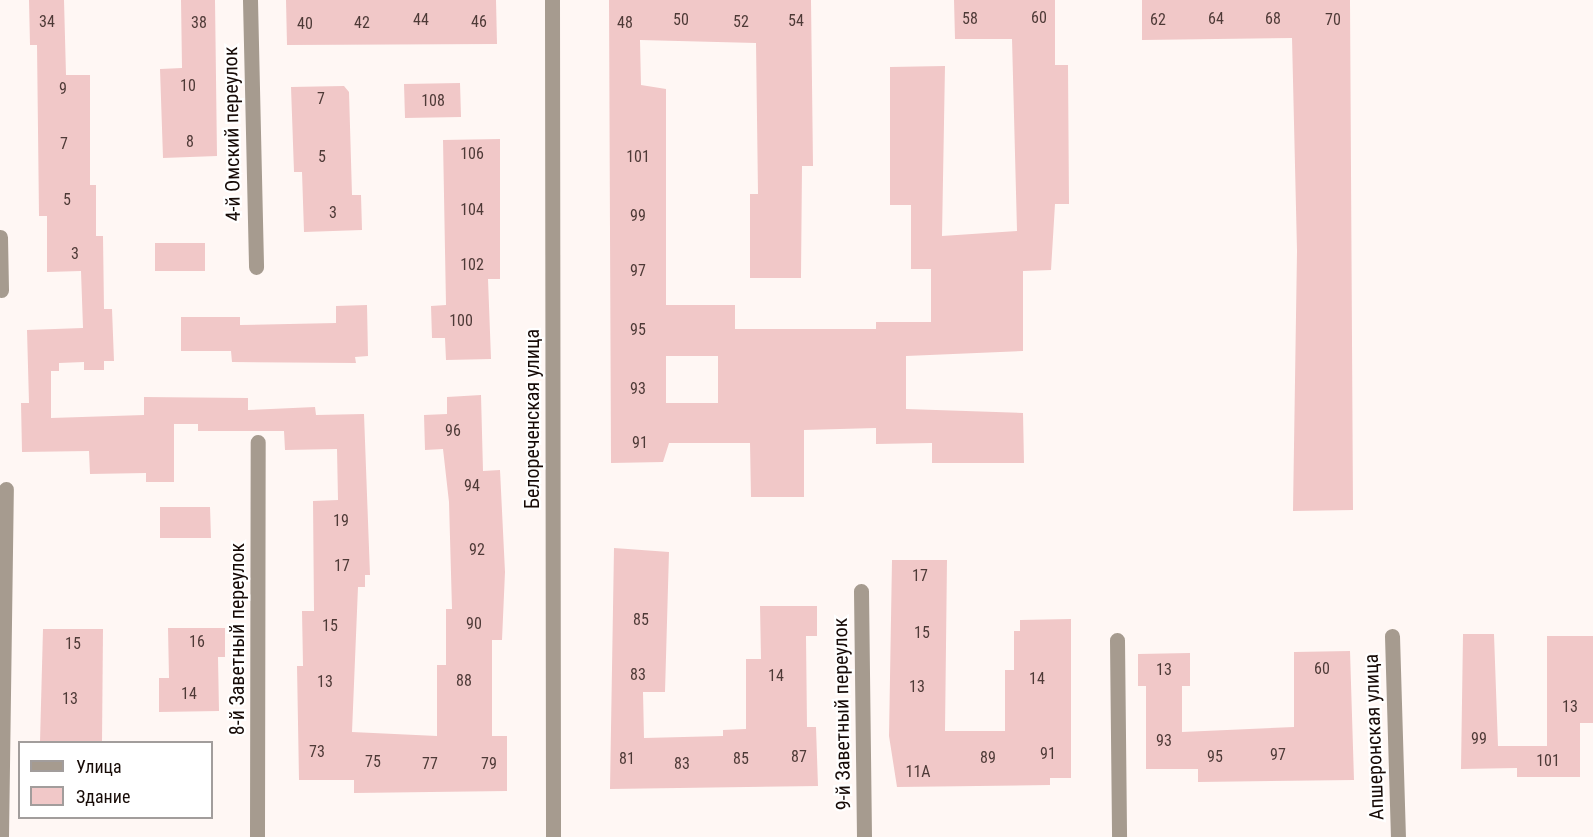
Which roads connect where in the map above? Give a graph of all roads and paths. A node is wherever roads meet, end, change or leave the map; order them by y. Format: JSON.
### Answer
{"nodes":[{"id":1,"x":250,"y":0,"type":"edge"},
{"id":2,"x":552,"y":0,"type":"edge"},
{"id":3,"x":0,"y":237,"type":"edge"},
{"id":4,"x":256,"y":267,"type":"dead end"},
{"id":5,"x":1,"y":290,"type":"edge"},
{"id":6,"x":258,"y":442,"type":"dead end"},
{"id":7,"x":6,"y":489,"type":"dead end"},
{"id":8,"x":861,"y":591,"type":"dead end"},
{"id":9,"x":1392,"y":636,"type":"dead end"},
{"id":10,"x":1117,"y":640,"type":"dead end"},
{"id":11,"x":1,"y":837,"type":"edge"},
{"id":12,"x":257,"y":837,"type":"edge"},
{"id":13,"x":553,"y":837,"type":"edge"},
{"id":14,"x":864,"y":837,"type":"edge"},
{"id":15,"x":1119,"y":837,"type":"edge"},
{"id":16,"x":1398,"y":837,"type":"edge"}],
"edges":[{"from":1,"to":4,"type":"street","name":"4-й Омский переулок"},
{"from":2,"to":13,"type":"street","name":"Белореченская улица"},
{"from":3,"to":5,"type":"street"},
{"from":6,"to":12,"type":"street","name":"8-й Заветный переулок"},
{"from":7,"to":11,"type":"street"},
{"from":8,"to":14,"type":"street","name":"9-й Заветный переулок"},
{"from":9,"to":16,"type":"street","name":"Апшеронская улица"},
{"from":10,"to":15,"type":"street"}]}
